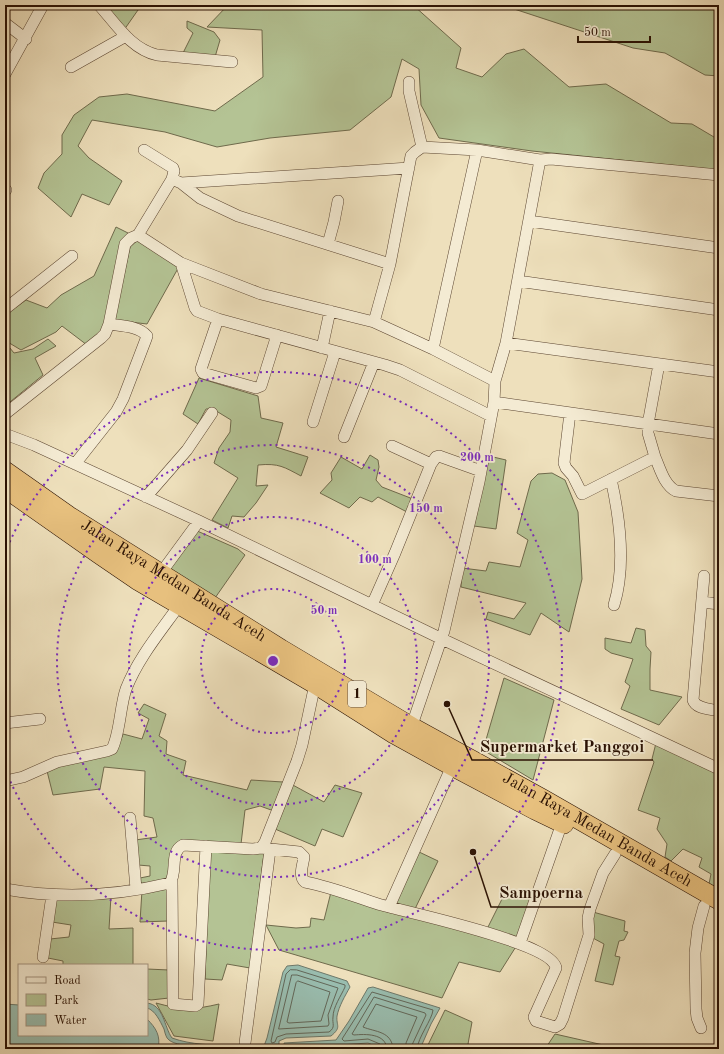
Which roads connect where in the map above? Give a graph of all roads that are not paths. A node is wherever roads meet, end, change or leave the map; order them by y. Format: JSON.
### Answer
{"nodes":[{"id":1,"x":44,"y":5,"type":"edge"},
{"id":2,"x":99,"y":5,"type":"edge"},
{"id":3,"x":5,"y":23,"type":"edge"},
{"id":4,"x":126,"y":36,"type":"junction"},
{"id":5,"x":26,"y":39,"type":"junction"},
{"id":6,"x":232,"y":62,"type":"dead end"},
{"id":7,"x":71,"y":67,"type":"dead end"},
{"id":8,"x":6,"y":69,"type":"edge"},
{"id":9,"x":409,"y":82,"type":"dead end"},
{"id":10,"x":422,"y":147,"type":"junction"},
{"id":11,"x":144,"y":150,"type":"dead end"},
{"id":12,"x":477,"y":150,"type":"junction"},
{"id":13,"x":540,"y":160,"type":"junction"},
{"id":14,"x":409,"y":168,"type":"junction"},
{"id":15,"x":719,"y":175,"type":"edge"},
{"id":16,"x":176,"y":181,"type":"junction"},
{"id":17,"x":338,"y":201,"type":"dead end"},
{"id":18,"x":529,"y":221,"type":"junction"},
{"id":19,"x":138,"y":234,"type":"junction"},
{"id":20,"x":328,"y":244,"type":"junction"},
{"id":21,"x":719,"y":248,"type":"edge"},
{"id":22,"x":72,"y":256,"type":"dead end"},
{"id":23,"x":180,"y":263,"type":"junction"},
{"id":24,"x":390,"y":264,"type":"junction"},
{"id":25,"x":518,"y":281,"type":"junction"},
{"id":26,"x":5,"y":309,"type":"edge"},
{"id":27,"x":719,"y":310,"type":"edge"},
{"id":28,"x":330,"y":311,"type":"junction"},
{"id":29,"x":218,"y":319,"type":"junction"},
{"id":30,"x":374,"y":322,"type":"junction"},
{"id":31,"x":109,"y":324,"type":"junction"},
{"id":32,"x":277,"y":335,"type":"junction"},
{"id":33,"x":506,"y":343,"type":"junction"},
{"id":34,"x":322,"y":348,"type":"junction"},
{"id":35,"x":433,"y":349,"type":"junction"},
{"id":36,"x":335,"y":352,"type":"junction"},
{"id":37,"x":374,"y":362,"type":"junction"},
{"id":38,"x":659,"y":364,"type":"junction"},
{"id":39,"x":719,"y":372,"type":"edge"},
{"id":40,"x":495,"y":381,"type":"junction"},
{"id":41,"x":494,"y":402,"type":"junction"},
{"id":42,"x":212,"y":412,"type":"dead end"},
{"id":43,"x":570,"y":413,"type":"junction"},
{"id":44,"x":5,"y":414,"type":"edge"},
{"id":45,"x":491,"y":416,"type":"junction"},
{"id":46,"x":313,"y":422,"type":"dead end"},
{"id":47,"x":648,"y":424,"type":"junction"},
{"id":48,"x":5,"y":434,"type":"edge"},
{"id":49,"x":719,"y":434,"type":"edge"},
{"id":50,"x":344,"y":437,"type":"dead end"},
{"id":51,"x":392,"y":446,"type":"dead end"},
{"id":52,"x":654,"y":457,"type":"junction"},
{"id":53,"x":75,"y":464,"type":"junction"},
{"id":54,"x":431,"y":464,"type":"junction"},
{"id":55,"x":5,"y":471,"type":"edge"},
{"id":56,"x":481,"y":471,"type":"junction"},
{"id":57,"x":610,"y":479,"type":"junction"},
{"id":58,"x":5,"y":488,"type":"edge"},
{"id":59,"x":719,"y":496,"type":"edge"},
{"id":60,"x":146,"y":497,"type":"junction"},
{"id":61,"x":199,"y":521,"type":"junction"},
{"id":62,"x":704,"y":576,"type":"dead end"},
{"id":63,"x":156,"y":581,"type":"junction"},
{"id":64,"x":702,"y":602,"type":"junction"},
{"id":65,"x":180,"y":604,"type":"junction"},
{"id":66,"x":719,"y":604,"type":"edge"},
{"id":67,"x":372,"y":605,"type":"junction"},
{"id":68,"x":614,"y":605,"type":"dead end"},
{"id":69,"x":442,"y":639,"type":"junction"},
{"id":70,"x":315,"y":684,"type":"junction"},
{"id":71,"x":719,"y":711,"type":"edge"},
{"id":72,"x":40,"y":719,"type":"dead end"},
{"id":73,"x":5,"y":723,"type":"edge"},
{"id":74,"x":409,"y":734,"type":"junction"},
{"id":75,"x":452,"y":766,"type":"junction"},
{"id":76,"x":719,"y":769,"type":"edge"},
{"id":77,"x":5,"y":781,"type":"edge"},
{"id":78,"x":130,"y":818,"type":"dead end"},
{"id":79,"x":562,"y":823,"type":"junction"},
{"id":80,"x":206,"y":846,"type":"junction"},
{"id":81,"x":265,"y":849,"type":"junction"},
{"id":82,"x":614,"y":854,"type":"junction"},
{"id":83,"x":172,"y":880,"type":"junction"},
{"id":84,"x":5,"y":889,"type":"edge"},
{"id":85,"x":136,"y":889,"type":"junction"},
{"id":86,"x":52,"y":895,"type":"junction"},
{"id":87,"x":389,"y":907,"type":"junction"},
{"id":88,"x":714,"y":907,"type":"edge"},
{"id":89,"x":520,"y":943,"type":"junction"},
{"id":90,"x":43,"y":957,"type":"dead end"},
{"id":91,"x":701,"y":1028,"type":"dead end"},
{"id":92,"x":245,"y":1042,"type":"dead end"}],
"edges":[{"from":1,"to":5,"type":"street"},
{"from":2,"to":4,"type":"street"},
{"from":3,"to":5,"type":"street"},
{"from":4,"to":6,"type":"street"},
{"from":4,"to":7,"type":"street"},
{"from":5,"to":8,"type":"street"},
{"from":9,"to":10,"type":"street"},
{"from":10,"to":12,"type":"street"},
{"from":10,"to":14,"type":"street"},
{"from":11,"to":16,"type":"street"},
{"from":12,"to":13,"type":"street"},
{"from":12,"to":35,"type":"street"},
{"from":13,"to":15,"type":"street"},
{"from":13,"to":18,"type":"street"},
{"from":14,"to":16,"type":"street"},
{"from":14,"to":24,"type":"street"},
{"from":16,"to":19,"type":"street"},
{"from":16,"to":20,"type":"street"},
{"from":17,"to":20,"type":"street"},
{"from":18,"to":21,"type":"street"},
{"from":18,"to":25,"type":"street"},
{"from":19,"to":23,"type":"street"},
{"from":19,"to":31,"type":"street"},
{"from":20,"to":24,"type":"street"},
{"from":22,"to":26,"type":"street"},
{"from":23,"to":28,"type":"street"},
{"from":23,"to":29,"type":"street"},
{"from":24,"to":30,"type":"street"},
{"from":25,"to":27,"type":"street"},
{"from":25,"to":33,"type":"street"},
{"from":28,"to":30,"type":"street"},
{"from":28,"to":34,"type":"street"},
{"from":29,"to":32,"type":"street"},
{"from":29,"to":32,"type":"street"},
{"from":30,"to":35,"type":"street"},
{"from":31,"to":44,"type":"street"},
{"from":31,"to":53,"type":"street"},
{"from":32,"to":34,"type":"street"},
{"from":33,"to":38,"type":"street"},
{"from":33,"to":40,"type":"street"},
{"from":34,"to":36,"type":"street"},
{"from":35,"to":40,"type":"street"},
{"from":36,"to":37,"type":"street"},
{"from":36,"to":46,"type":"street"},
{"from":37,"to":45,"type":"street"},
{"from":37,"to":50,"type":"street"},
{"from":38,"to":39,"type":"street"},
{"from":38,"to":47,"type":"street"},
{"from":40,"to":41,"type":"street"},
{"from":41,"to":43,"type":"street"},
{"from":41,"to":45,"type":"street"},
{"from":42,"to":60,"type":"street"},
{"from":43,"to":47,"type":"street"},
{"from":43,"to":57,"type":"street"},
{"from":45,"to":56,"type":"street"},
{"from":47,"to":49,"type":"street"},
{"from":47,"to":52,"type":"street"},
{"from":48,"to":53,"type":"street"},
{"from":51,"to":54,"type":"street"},
{"from":52,"to":57,"type":"street"},
{"from":52,"to":59,"type":"street"},
{"from":53,"to":60,"type":"street"},
{"from":54,"to":56,"type":"street"},
{"from":54,"to":67,"type":"street"},
{"from":55,"to":63,"type":"highway","name":"Jalan Raya Medan Banda Aceh","number":"1"},
{"from":56,"to":69,"type":"street"},
{"from":57,"to":68,"type":"street"},
{"from":58,"to":63,"type":"highway","name":"Jalan Raya Medan Banda Aceh","number":"1"},
{"from":60,"to":61,"type":"street"},
{"from":61,"to":63,"type":"street"},
{"from":61,"to":67,"type":"street"},
{"from":62,"to":64,"type":"street"},
{"from":63,"to":65,"type":"highway","name":"Jalan Raya Medan Banda Aceh","number":"1"},
{"from":63,"to":74,"type":"highway","name":"Jalan Raya Medan Banda Aceh","number":"1"},
{"from":64,"to":66,"type":"street"},
{"from":64,"to":71,"type":"street"},
{"from":65,"to":70,"type":"highway","name":"Jalan Raya Medan Banda Aceh","number":"1"},
{"from":65,"to":77,"type":"street"},
{"from":67,"to":69,"type":"street"},
{"from":69,"to":74,"type":"street"},
{"from":69,"to":76,"type":"street"},
{"from":70,"to":74,"type":"highway","name":"Jalan Raya Medan Banda Aceh","number":"1"},
{"from":70,"to":81,"type":"street"},
{"from":72,"to":73,"type":"street"},
{"from":74,"to":75,"type":"highway","name":"Jalan Raya Medan Banda Aceh","number":"1"},
{"from":74,"to":88,"type":"highway","name":"Jalan Raya Medan Banda Aceh","number":"1"},
{"from":75,"to":79,"type":"highway","name":"Jalan Raya Medan Banda Aceh","number":"1"},
{"from":75,"to":87,"type":"street"},
{"from":78,"to":85,"type":"street"},
{"from":79,"to":82,"type":"highway","name":"Jalan Raya Medan Banda Aceh","number":"1"},
{"from":79,"to":89,"type":"street"},
{"from":80,"to":81,"type":"street"},
{"from":80,"to":83,"type":"street"},
{"from":80,"to":83,"type":"street"},
{"from":81,"to":87,"type":"street"},
{"from":81,"to":92,"type":"street"},
{"from":82,"to":88,"type":"highway","name":"Jalan Raya Medan Banda Aceh","number":"1"},
{"from":82,"to":89,"type":"street"},
{"from":83,"to":85,"type":"street"},
{"from":84,"to":86,"type":"street"},
{"from":85,"to":86,"type":"street"},
{"from":86,"to":90,"type":"street"},
{"from":87,"to":89,"type":"street"},
{"from":88,"to":91,"type":"street"}]}
